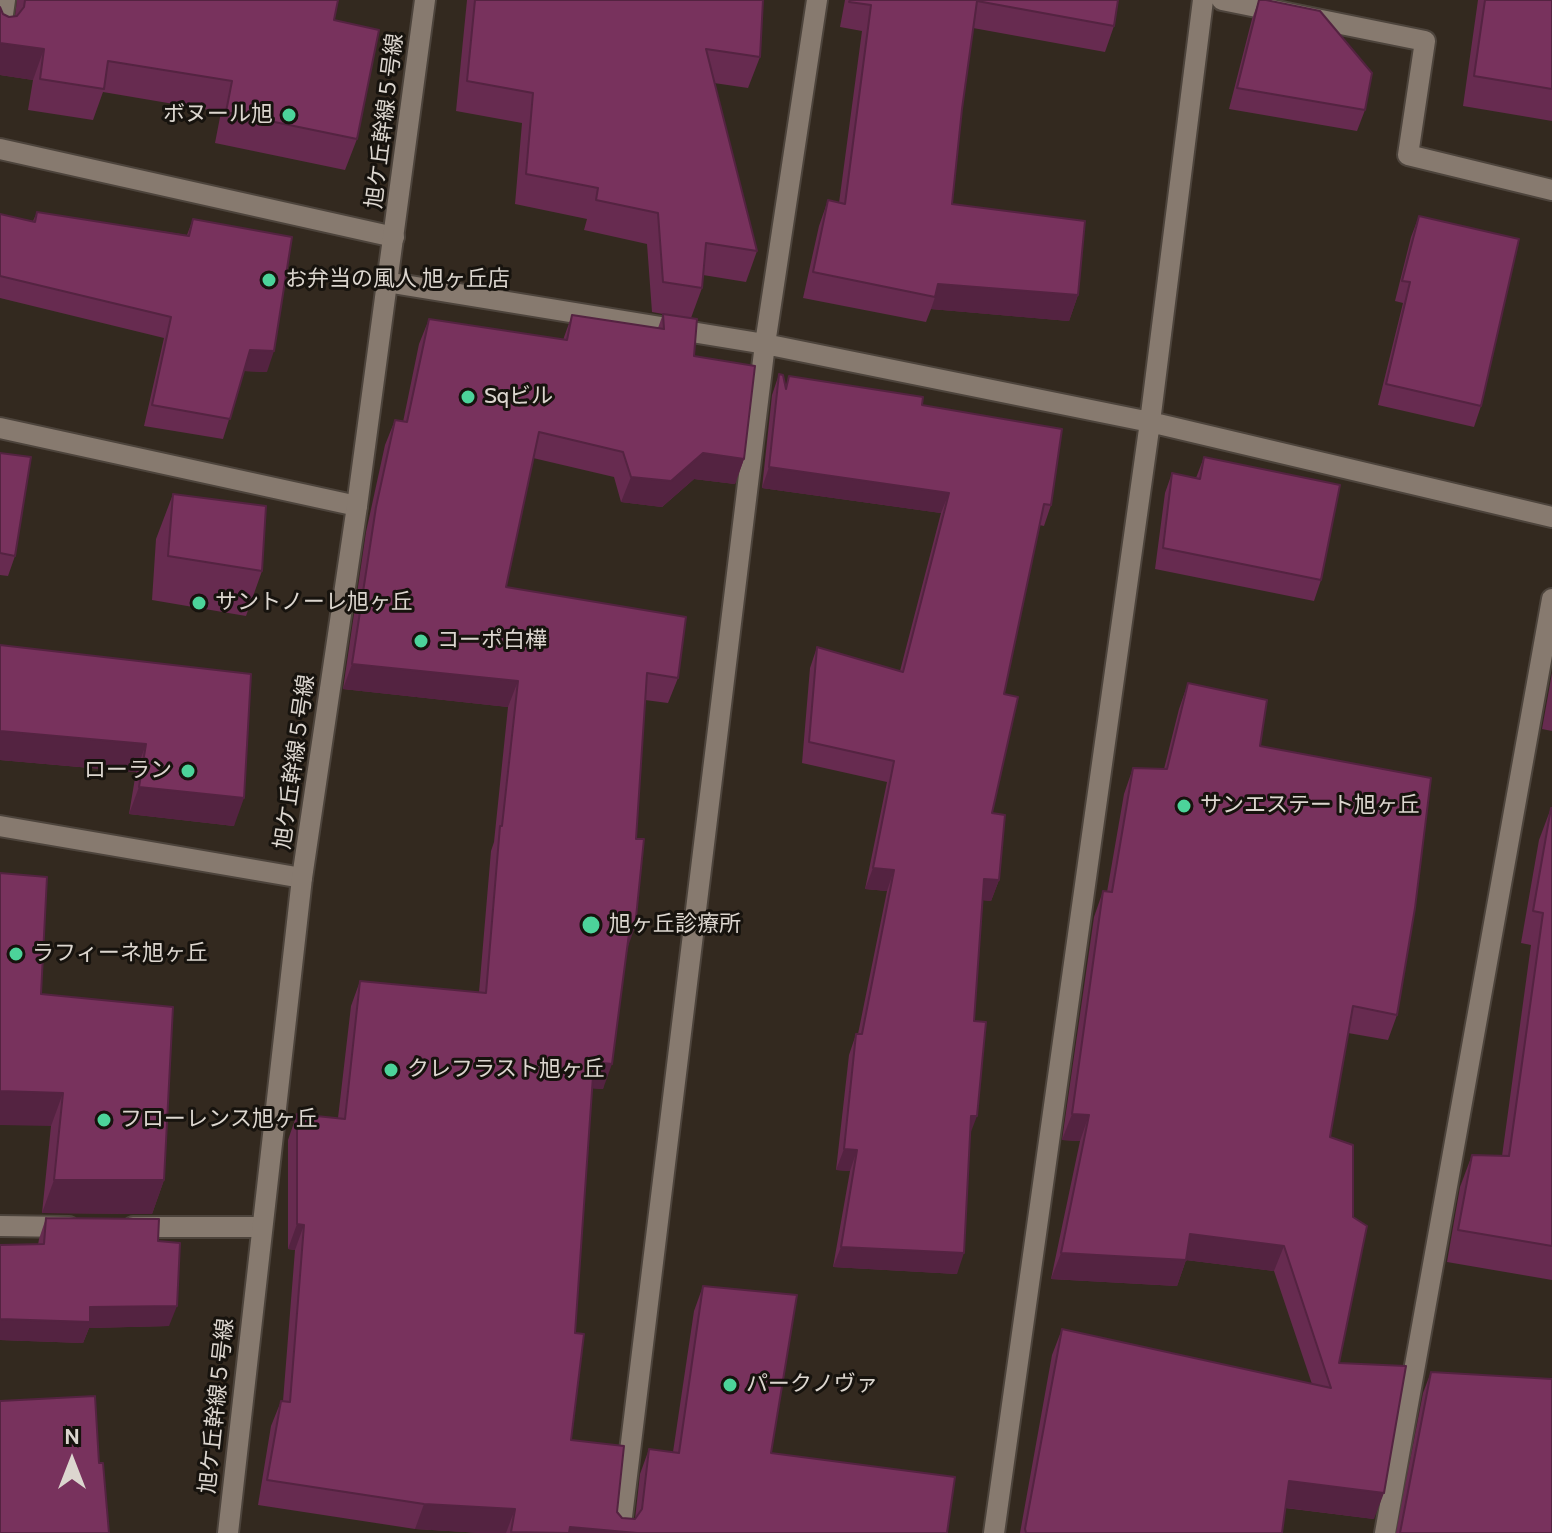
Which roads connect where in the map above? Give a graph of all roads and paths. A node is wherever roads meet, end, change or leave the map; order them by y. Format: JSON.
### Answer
{"nodes":[{"id":1,"x":5,"y":0,"type":"edge"},
{"id":2,"x":425,"y":0,"type":"edge"},
{"id":3,"x":817,"y":0,"type":"edge"},
{"id":4,"x":1203,"y":0,"type":"edge"},
{"id":5,"x":1222,"y":0,"type":"edge"},
{"id":6,"x":0,"y":35,"type":"edge"},
{"id":7,"x":0,"y":149,"type":"edge"},
{"id":8,"x":1552,"y":190,"type":"edge"},
{"id":9,"x":394,"y":237,"type":"junction"},
{"id":10,"x":386,"y":282,"type":"junction"},
{"id":11,"x":765,"y":344,"type":"junction"},
{"id":12,"x":1150,"y":422,"type":"junction"},
{"id":13,"x":0,"y":428,"type":"edge"},
{"id":14,"x":357,"y":506,"type":"junction"},
{"id":15,"x":1552,"y":517,"type":"edge"},
{"id":16,"x":1552,"y":599,"type":"edge"},
{"id":17,"x":0,"y":826,"type":"edge"},
{"id":18,"x":302,"y":878,"type":"junction"},
{"id":19,"x":0,"y":1226,"type":"edge"},
{"id":20,"x":261,"y":1227,"type":"junction"},
{"id":21,"x":228,"y":1533,"type":"edge"},
{"id":22,"x":620,"y":1533,"type":"edge"},
{"id":23,"x":994,"y":1533,"type":"edge"},
{"id":24,"x":1385,"y":1533,"type":"edge"}],
"edges":[{"from":1,"to":6,"type":"street"},
{"from":2,"to":9,"type":"street","name":"旭ケ丘幹線５号線"},
{"from":3,"to":11,"type":"street"},
{"from":4,"to":12,"type":"street"},
{"from":5,"to":8,"type":"street"},
{"from":7,"to":9,"type":"street"},
{"from":9,"to":10,"type":"street","name":"旭ケ丘幹線５号線"},
{"from":10,"to":11,"type":"street"},
{"from":10,"to":14,"type":"street","name":"旭ケ丘幹線５号線"},
{"from":11,"to":12,"type":"street"},
{"from":11,"to":22,"type":"street"},
{"from":12,"to":15,"type":"street"},
{"from":12,"to":23,"type":"street"},
{"from":13,"to":14,"type":"street"},
{"from":14,"to":18,"type":"street","name":"旭ケ丘幹線５号線"},
{"from":16,"to":24,"type":"street"},
{"from":17,"to":18,"type":"street"},
{"from":18,"to":20,"type":"street","name":"旭ケ丘幹線５号線"},
{"from":19,"to":20,"type":"street"},
{"from":20,"to":21,"type":"street","name":"旭ケ丘幹線５号線"}]}
